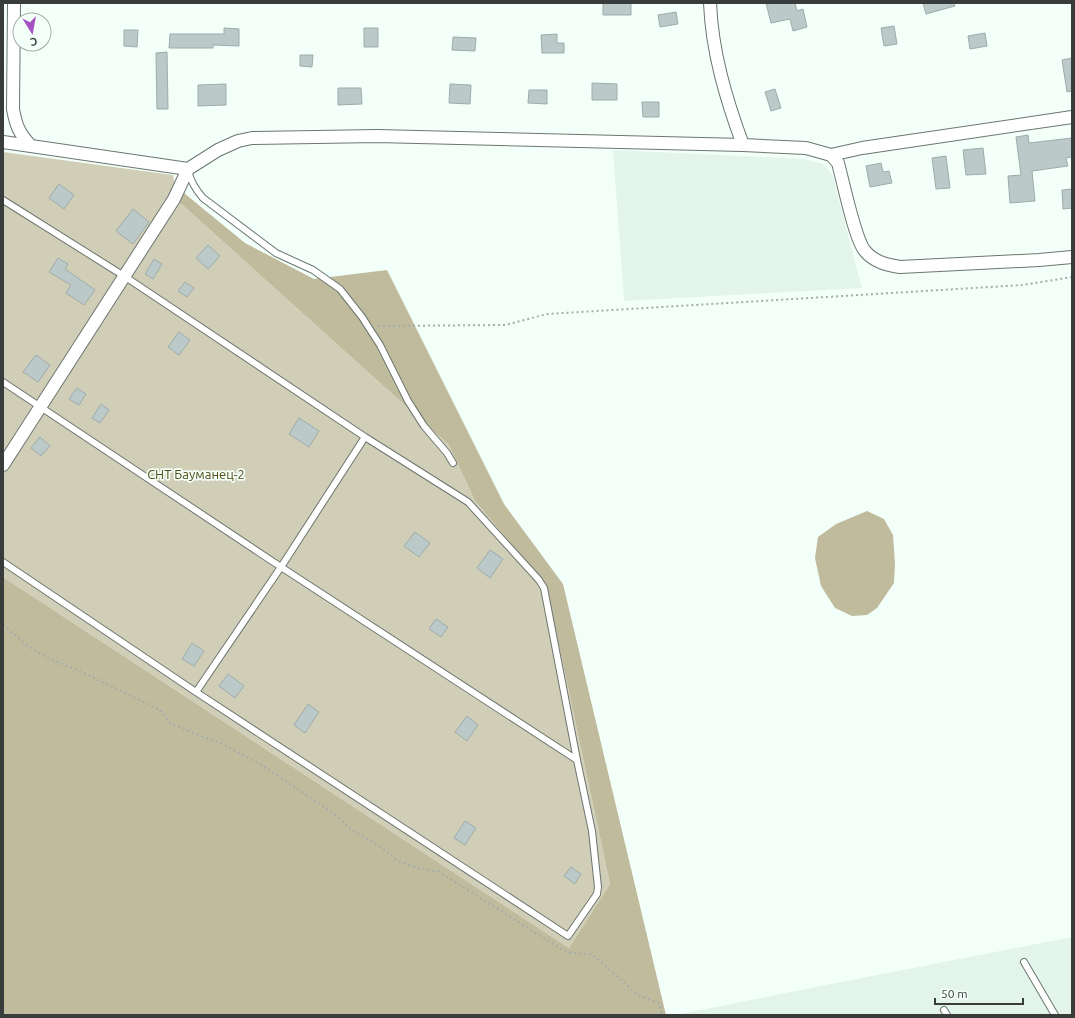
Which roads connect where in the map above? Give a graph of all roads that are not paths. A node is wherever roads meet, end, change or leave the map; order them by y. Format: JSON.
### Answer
{"nodes":[{"id":1,"x":14,"y":3,"type":"edge"},
{"id":2,"x":710,"y":3,"type":"edge"},
{"id":3,"x":1072,"y":117,"type":"edge"},
{"id":4,"x":3,"y":142,"type":"edge"},
{"id":5,"x":743,"y":145,"type":"junction"},
{"id":6,"x":31,"y":146,"type":"junction"},
{"id":7,"x":831,"y":155,"type":"junction"},
{"id":8,"x":188,"y":169,"type":"junction"},
{"id":9,"x":3,"y":200,"type":"edge"},
{"id":10,"x":1072,"y":257,"type":"edge"},
{"id":11,"x":124,"y":276,"type":"junction"},
{"id":12,"x":3,"y":382,"type":"edge"},
{"id":13,"x":40,"y":407,"type":"junction"},
{"id":14,"x":366,"y":437,"type":"junction"},
{"id":15,"x":453,"y":463,"type":"dead end"},
{"id":16,"x":3,"y":465,"type":"edge"},
{"id":17,"x":3,"y":562,"type":"edge"},
{"id":18,"x":281,"y":567,"type":"junction"},
{"id":19,"x":196,"y":692,"type":"junction"},
{"id":20,"x":577,"y":760,"type":"junction"},
{"id":21,"x":1024,"y":962,"type":"dead end"},
{"id":22,"x":1055,"y":1015,"type":"edge"}],
"edges":[{"from":1,"to":6,"type":"street"},
{"from":2,"to":5,"type":"street"},
{"from":3,"to":7,"type":"street"},
{"from":4,"to":6,"type":"street"},
{"from":5,"to":7,"type":"street"},
{"from":5,"to":8,"type":"street"},
{"from":6,"to":8,"type":"street"},
{"from":7,"to":10,"type":"street"},
{"from":8,"to":11,"type":"street"},
{"from":8,"to":15,"type":"lane"},
{"from":9,"to":11,"type":"lane"},
{"from":11,"to":13,"type":"street"},
{"from":11,"to":14,"type":"lane"},
{"from":12,"to":13,"type":"lane"},
{"from":13,"to":16,"type":"street"},
{"from":13,"to":18,"type":"lane"},
{"from":14,"to":18,"type":"lane"},
{"from":14,"to":20,"type":"lane"},
{"from":17,"to":19,"type":"lane"},
{"from":18,"to":19,"type":"lane"},
{"from":18,"to":20,"type":"lane"},
{"from":19,"to":20,"type":"lane"},
{"from":21,"to":22,"type":"lane"}]}
